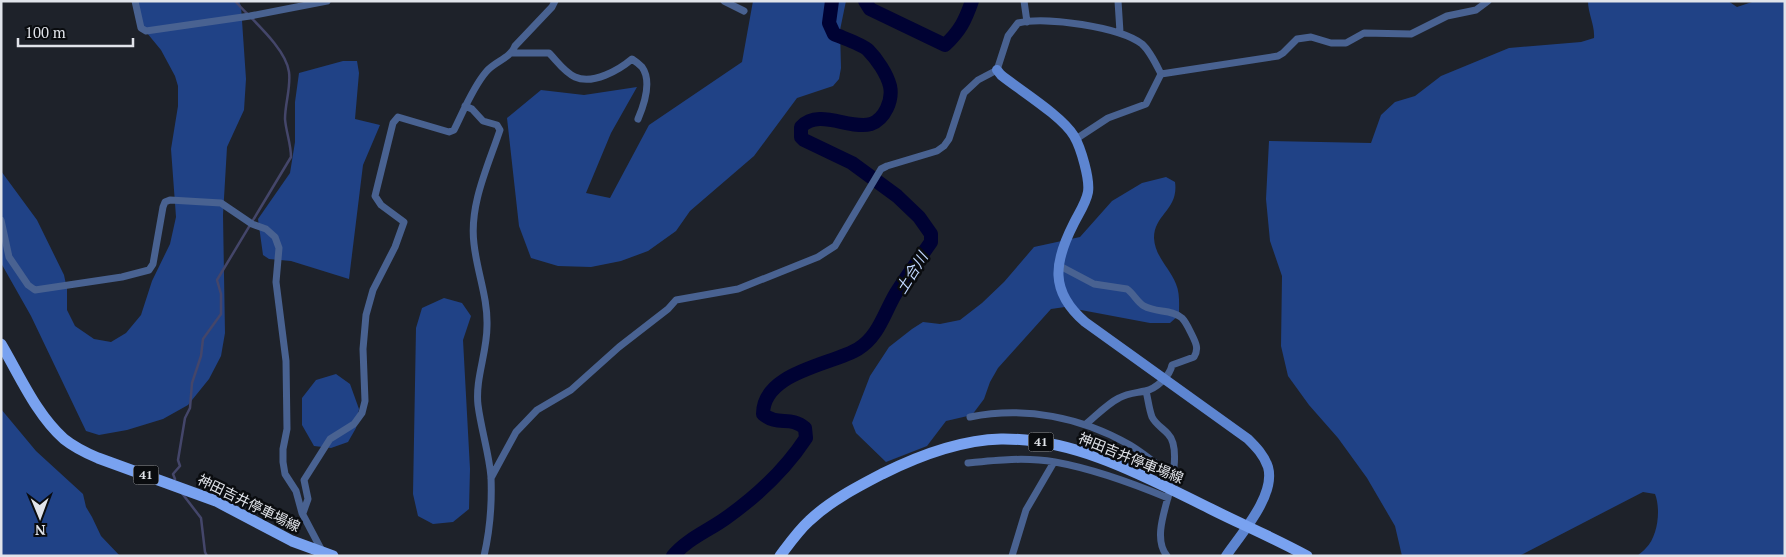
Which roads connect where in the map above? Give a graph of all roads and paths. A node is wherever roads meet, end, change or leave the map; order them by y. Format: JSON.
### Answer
{"nodes":[{"id":1,"x":135,"y":1,"type":"edge"},
{"id":2,"x":327,"y":1,"type":"edge"},
{"id":3,"x":555,"y":1,"type":"edge"},
{"id":4,"x":724,"y":1,"type":"edge"},
{"id":5,"x":1024,"y":1,"type":"edge"},
{"id":6,"x":1118,"y":1,"type":"edge"},
{"id":7,"x":1488,"y":1,"type":"edge"},
{"id":8,"x":744,"y":11,"type":"dead end"},
{"id":9,"x":1027,"y":22,"type":"junction"},
{"id":10,"x":1120,"y":32,"type":"junction"},
{"id":11,"x":512,"y":53,"type":"junction"},
{"id":12,"x":998,"y":70,"type":"junction"},
{"id":13,"x":1161,"y":74,"type":"junction"},
{"id":14,"x":465,"y":106,"type":"junction"},
{"id":15,"x":638,"y":119,"type":"dead end"},
{"id":16,"x":1076,"y":139,"type":"junction"},
{"id":17,"x":1,"y":220,"type":"edge"},
{"id":18,"x":1058,"y":265,"type":"junction"},
{"id":19,"x":1,"y":344,"type":"edge"},
{"id":20,"x":1163,"y":380,"type":"junction"},
{"id":21,"x":1146,"y":391,"type":"junction"},
{"id":22,"x":970,"y":417,"type":"dead end"},
{"id":23,"x":1086,"y":424,"type":"junction"},
{"id":24,"x":1054,"y":462,"type":"junction"},
{"id":25,"x":968,"y":463,"type":"dead end"},
{"id":26,"x":1173,"y":477,"type":"junction"},
{"id":27,"x":491,"y":478,"type":"junction"},
{"id":28,"x":1170,"y":494,"type":"junction"},
{"id":29,"x":302,"y":513,"type":"junction"},
{"id":30,"x":1246,"y":526,"type":"junction"},
{"id":31,"x":786,"y":554,"type":"edge"},
{"id":32,"x":328,"y":555,"type":"edge"},
{"id":33,"x":484,"y":556,"type":"edge"},
{"id":34,"x":1012,"y":556,"type":"edge"},
{"id":35,"x":1167,"y":556,"type":"edge"},
{"id":36,"x":1226,"y":556,"type":"edge"},
{"id":37,"x":1307,"y":556,"type":"edge"}],
"edges":[{"from":1,"to":2,"type":"street"},
{"from":3,"to":11,"type":"street"},
{"from":4,"to":8,"type":"street"},
{"from":5,"to":9,"type":"street"},
{"from":6,"to":10,"type":"street"},
{"from":7,"to":13,"type":"street"},
{"from":9,"to":10,"type":"street"},
{"from":9,"to":12,"type":"street"},
{"from":10,"to":13,"type":"street"},
{"from":11,"to":14,"type":"street"},
{"from":11,"to":15,"type":"street"},
{"from":12,"to":16,"type":"street"},
{"from":12,"to":27,"type":"street"},
{"from":13,"to":16,"type":"street"},
{"from":14,"to":27,"type":"street"},
{"from":14,"to":29,"type":"street"},
{"from":16,"to":18,"type":"street"},
{"from":17,"to":29,"type":"street"},
{"from":18,"to":20,"type":"street"},
{"from":18,"to":20,"type":"street"},
{"from":19,"to":32,"type":"main road","name":"神田吉井停車場線","number":"41"},
{"from":20,"to":21,"type":"street"},
{"from":20,"to":30,"type":"street"},
{"from":21,"to":23,"type":"street"},
{"from":21,"to":26,"type":"street"},
{"from":22,"to":23,"type":"street"},
{"from":23,"to":26,"type":"street"},
{"from":24,"to":25,"type":"street"},
{"from":24,"to":28,"type":"street"},
{"from":24,"to":34,"type":"street"},
{"from":26,"to":28,"type":"street"},
{"from":27,"to":33,"type":"street"},
{"from":28,"to":30,"type":"main road","name":"神田吉井停車場線","number":"41"},
{"from":28,"to":31,"type":"main road","name":"神田吉井停車場線","number":"41"},
{"from":28,"to":35,"type":"street"},
{"from":29,"to":32,"type":"street"},
{"from":30,"to":36,"type":"street"},
{"from":30,"to":37,"type":"main road","name":"神田吉井停車場線","number":"41"}]}
